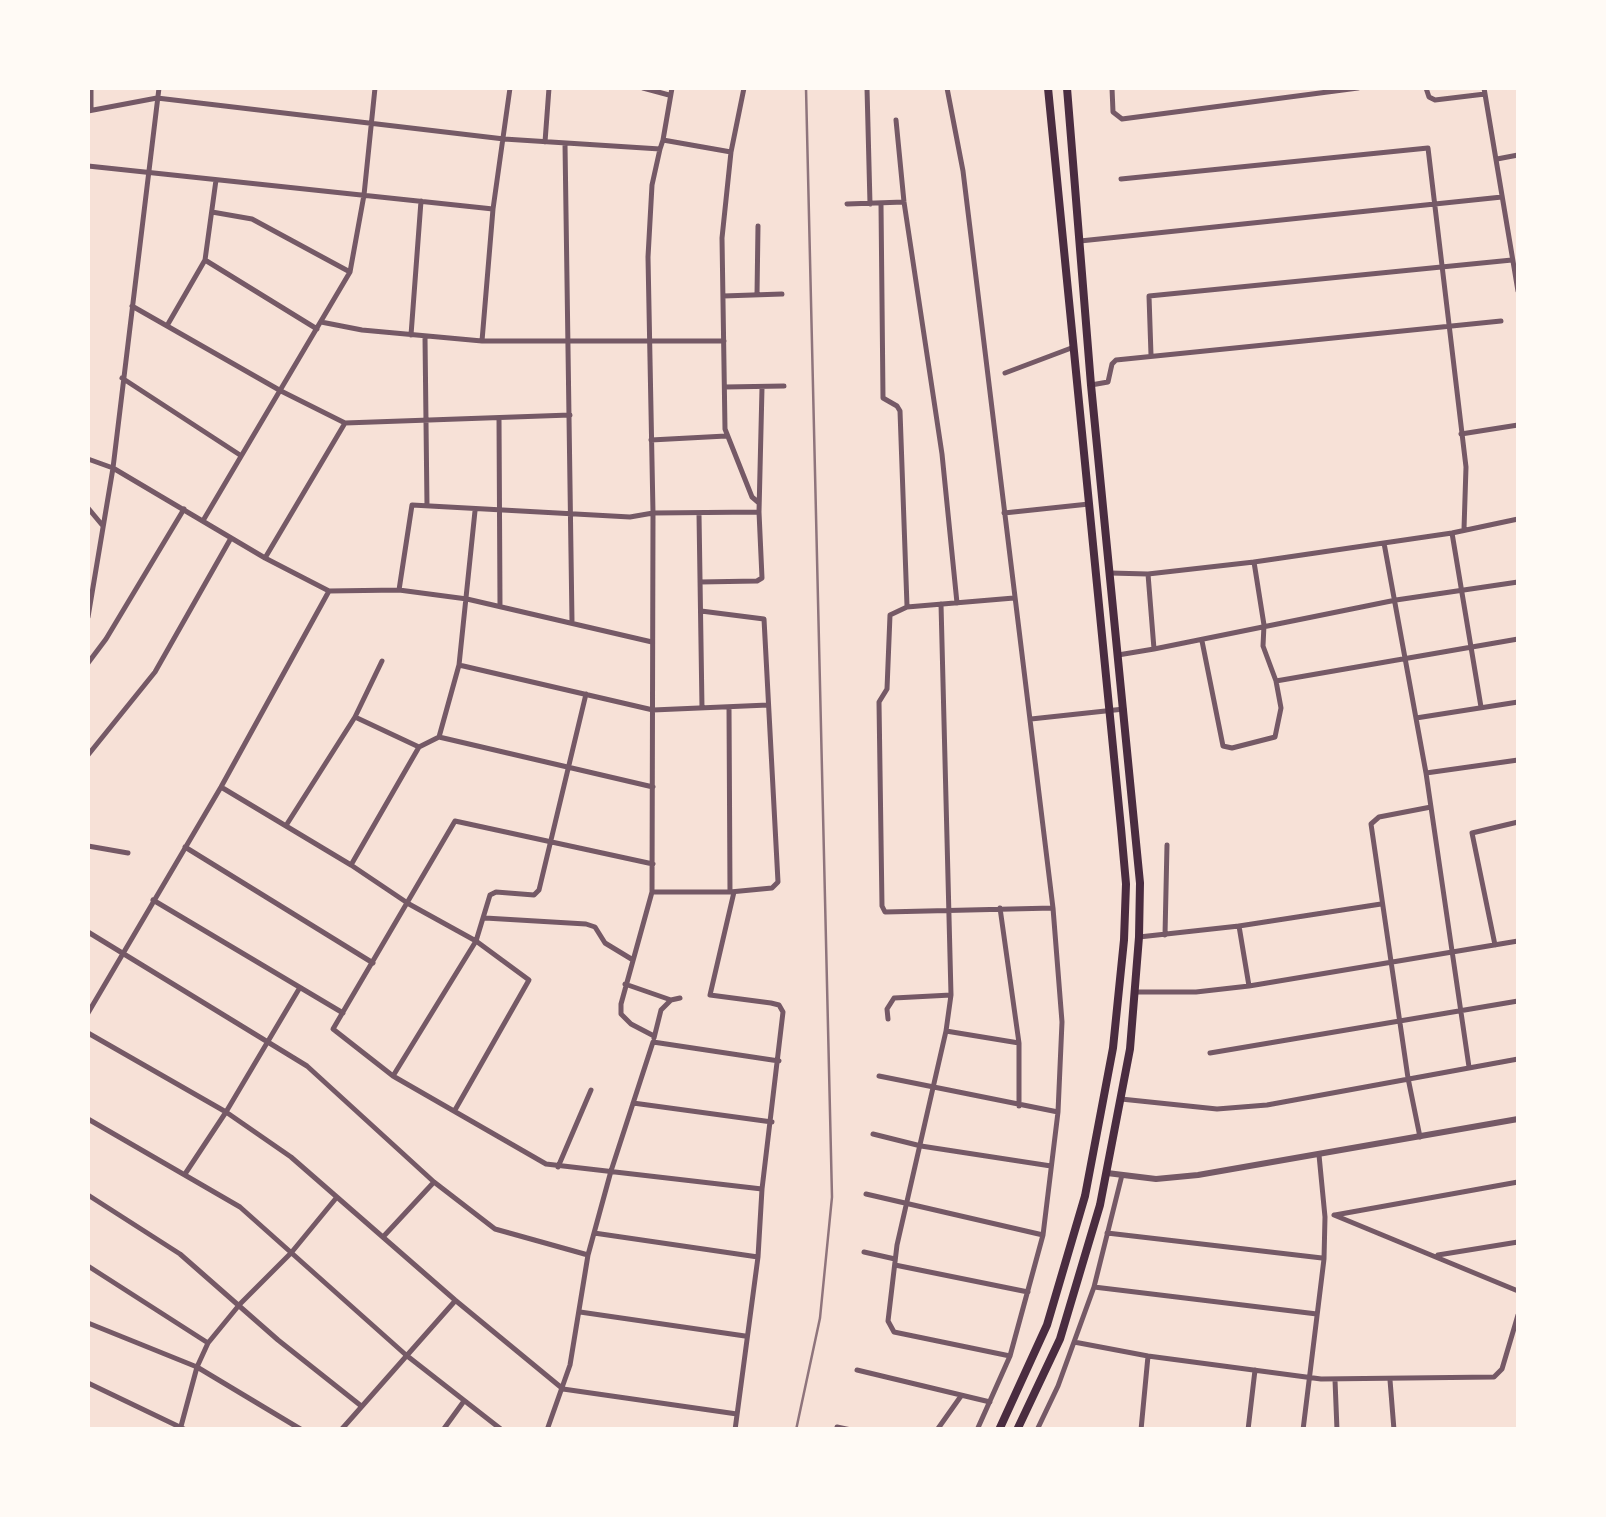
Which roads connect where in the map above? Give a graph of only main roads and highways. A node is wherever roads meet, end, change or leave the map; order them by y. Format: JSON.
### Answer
{"nodes":[{"id":1,"x":1048,"y":88,"type":"edge"},
{"id":2,"x":1066,"y":88,"type":"edge"},
{"id":3,"x":999,"y":1430,"type":"edge"},
{"id":4,"x":1017,"y":1430,"type":"edge"}],
"edges":[{"from":1,"to":3,"type":"main road"},
{"from":2,"to":4,"type":"main road"}]}
